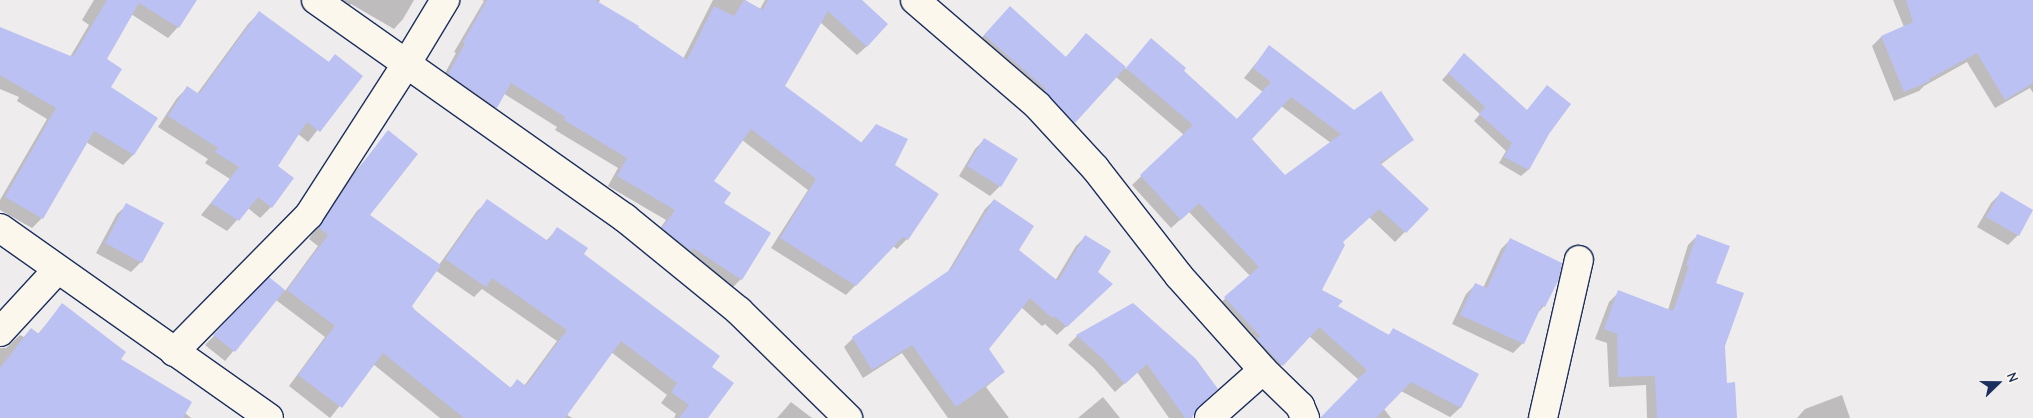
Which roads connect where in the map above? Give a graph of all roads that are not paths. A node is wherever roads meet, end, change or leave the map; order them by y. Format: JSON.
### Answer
{"nodes":[{"id":1,"x":316,"y":0,"type":"edge"},
{"id":2,"x":445,"y":0,"type":"edge"},
{"id":3,"x":915,"y":0,"type":"edge"},
{"id":4,"x":407,"y":63,"type":"junction"},
{"id":5,"x":0,"y":228,"type":"edge"},
{"id":6,"x":1579,"y":260,"type":"dead end"},
{"id":7,"x":57,"y":270,"type":"junction"},
{"id":8,"x":0,"y":332,"type":"edge"},
{"id":9,"x":174,"y":352,"type":"junction"},
{"id":10,"x":1263,"y":370,"type":"junction"},
{"id":11,"x":269,"y":418,"type":"edge"},
{"id":12,"x":848,"y":418,"type":"edge"},
{"id":13,"x":1209,"y":418,"type":"edge"},
{"id":14,"x":1305,"y":418,"type":"edge"},
{"id":15,"x":1543,"y":418,"type":"edge"}],
"edges":[{"from":1,"to":4,"type":"street"},
{"from":2,"to":4,"type":"street"},
{"from":3,"to":10,"type":"street"},
{"from":4,"to":9,"type":"street"},
{"from":4,"to":12,"type":"street"},
{"from":5,"to":7,"type":"street"},
{"from":6,"to":15,"type":"street"},
{"from":7,"to":8,"type":"street"},
{"from":7,"to":9,"type":"street"},
{"from":9,"to":11,"type":"street"},
{"from":10,"to":13,"type":"street"},
{"from":10,"to":14,"type":"street"}]}
